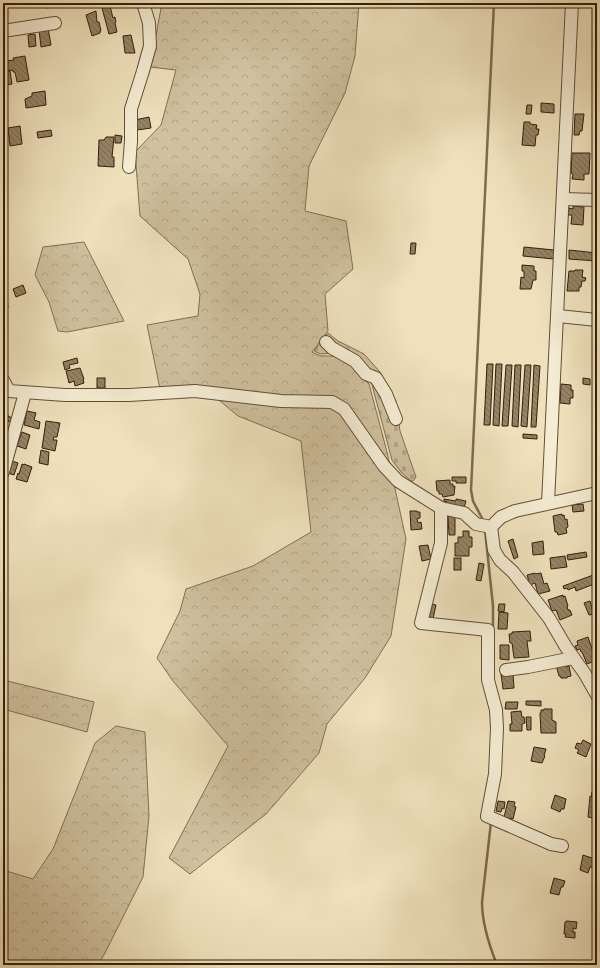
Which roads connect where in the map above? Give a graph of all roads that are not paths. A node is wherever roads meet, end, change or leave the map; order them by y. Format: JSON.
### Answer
{"nodes":[{"id":1,"x":143,"y":3,"type":"edge"},
{"id":2,"x":572,"y":3,"type":"edge"},
{"id":3,"x":55,"y":23,"type":"dead end"},
{"id":4,"x":3,"y":31,"type":"edge"},
{"id":5,"x":129,"y":167,"type":"dead end"},
{"id":6,"x":563,"y":199,"type":"junction"},
{"id":7,"x":597,"y":200,"type":"edge"},
{"id":8,"x":558,"y":316,"type":"junction"},
{"id":9,"x":597,"y":320,"type":"edge"},
{"id":10,"x":326,"y":342,"type":"dead end"},
{"id":11,"x":3,"y":380,"type":"edge"},
{"id":12,"x":25,"y":393,"type":"junction"},
{"id":13,"x":396,"y":419,"type":"dead end"},
{"id":14,"x":3,"y":472,"type":"edge"},
{"id":15,"x":597,"y":492,"type":"edge"},
{"id":16,"x":548,"y":503,"type":"junction"},
{"id":17,"x":441,"y":508,"type":"junction"},
{"id":18,"x":491,"y":527,"type":"junction"},
{"id":19,"x":573,"y":658,"type":"junction"},
{"id":20,"x":506,"y":670,"type":"dead end"},
{"id":21,"x":597,"y":695,"type":"edge"},
{"id":22,"x":562,"y":846,"type":"dead end"}],
"edges":[{"from":1,"to":5,"type":"street"},
{"from":2,"to":6,"type":"street"},
{"from":3,"to":4,"type":"street"},
{"from":6,"to":7,"type":"street"},
{"from":6,"to":8,"type":"street"},
{"from":8,"to":9,"type":"street"},
{"from":8,"to":16,"type":"street"},
{"from":10,"to":13,"type":"street"},
{"from":11,"to":12,"type":"street"},
{"from":12,"to":14,"type":"street"},
{"from":12,"to":17,"type":"street"},
{"from":15,"to":16,"type":"street"},
{"from":16,"to":18,"type":"street"},
{"from":17,"to":18,"type":"street"},
{"from":17,"to":22,"type":"street"},
{"from":18,"to":19,"type":"street"},
{"from":19,"to":20,"type":"street"},
{"from":19,"to":21,"type":"street"}]}
